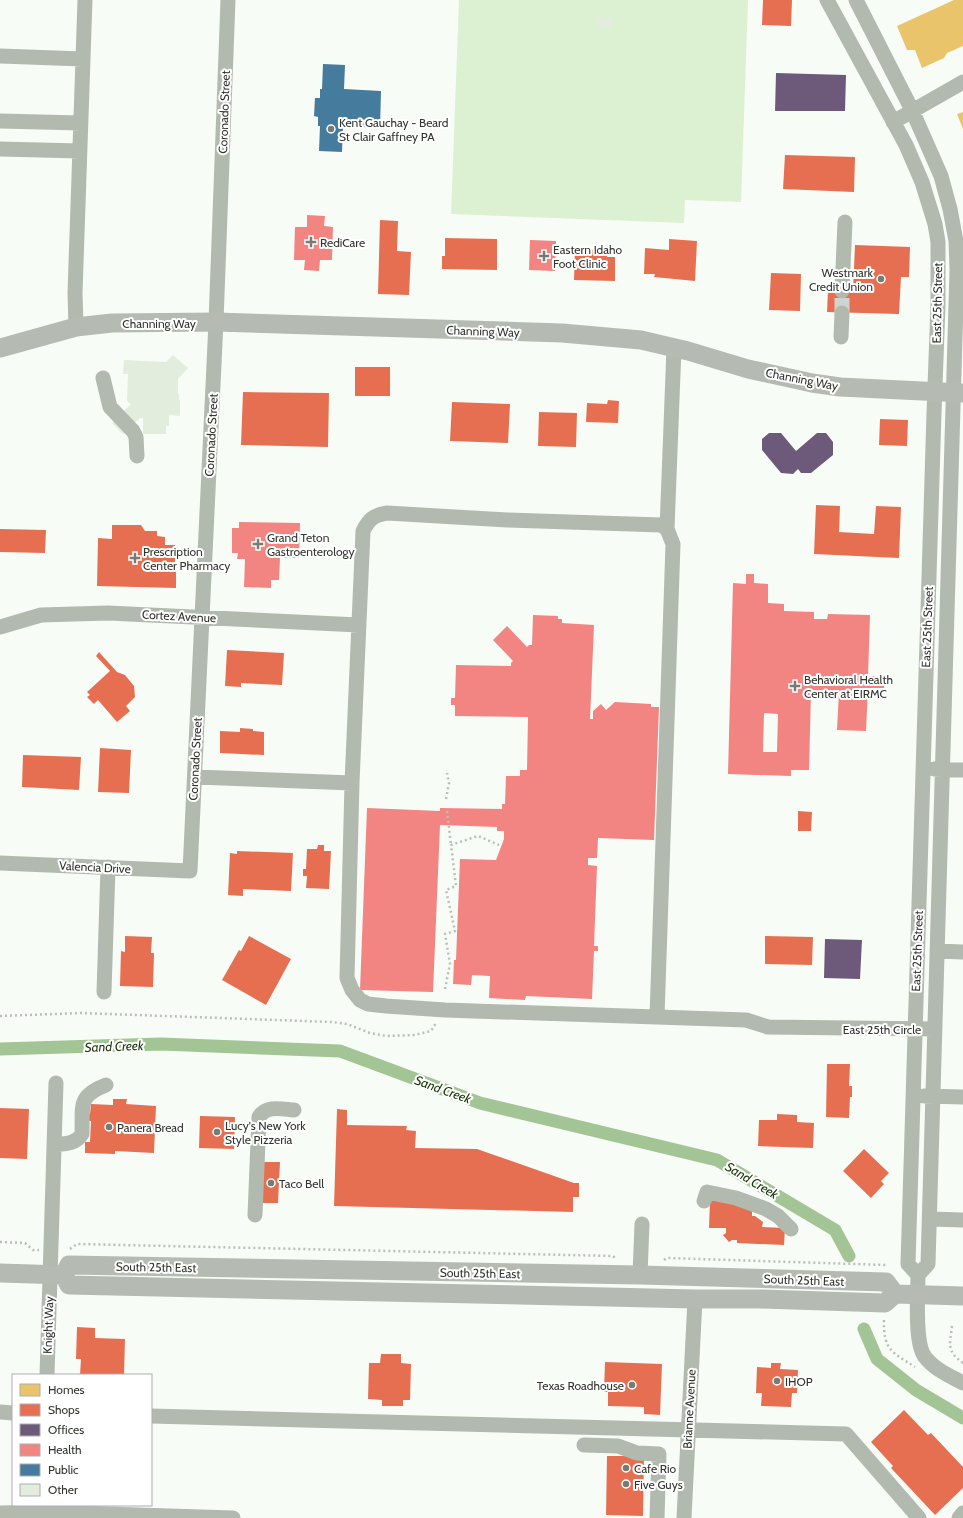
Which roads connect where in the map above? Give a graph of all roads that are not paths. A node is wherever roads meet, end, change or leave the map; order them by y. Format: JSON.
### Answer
{"nodes":[{"id":1,"x":85,"y":0,"type":"edge"},
{"id":2,"x":228,"y":0,"type":"edge"},
{"id":3,"x":827,"y":0,"type":"edge"},
{"id":4,"x":856,"y":0,"type":"edge"},
{"id":5,"x":0,"y":56,"type":"edge"},
{"id":6,"x":83,"y":59,"type":"junction"},
{"id":7,"x":963,"y":82,"type":"edge"},
{"id":8,"x":912,"y":110,"type":"junction"},
{"id":9,"x":0,"y":121,"type":"edge"},
{"id":10,"x":893,"y":122,"type":"junction"},
{"id":11,"x":81,"y":124,"type":"junction"},
{"id":12,"x":0,"y":149,"type":"edge"},
{"id":13,"x":80,"y":151,"type":"junction"},
{"id":14,"x":845,"y":222,"type":"dead end"},
{"id":15,"x":842,"y":291,"type":"tunnel mouth"},
{"id":16,"x":842,"y":313,"type":"tunnel mouth"},
{"id":17,"x":216,"y":322,"type":"junction"},
{"id":18,"x":76,"y":328,"type":"junction"},
{"id":19,"x":841,"y":337,"type":"dead end"},
{"id":20,"x":0,"y":348,"type":"edge"},
{"id":21,"x":674,"y":348,"type":"junction"},
{"id":22,"x":103,"y":378,"type":"dead end"},
{"id":23,"x":934,"y":392,"type":"junction"},
{"id":24,"x":958,"y":393,"type":"edge"},
{"id":25,"x":137,"y":456,"type":"dead end"},
{"id":26,"x":667,"y":529,"type":"junction"},
{"id":27,"x":202,"y":617,"type":"junction"},
{"id":28,"x":359,"y":625,"type":"junction"},
{"id":29,"x":0,"y":627,"type":"edge"},
{"id":30,"x":923,"y":769,"type":"junction"},
{"id":31,"x":942,"y":770,"type":"junction"},
{"id":32,"x":963,"y":770,"type":"edge"},
{"id":33,"x":195,"y":777,"type":"junction"},
{"id":34,"x":352,"y":783,"type":"junction"},
{"id":35,"x":0,"y":863,"type":"edge"},
{"id":36,"x":108,"y":867,"type":"junction"},
{"id":37,"x":190,"y":871,"type":"joint"},
{"id":38,"x":937,"y":951,"type":"junction"},
{"id":39,"x":963,"y":952,"type":"edge"},
{"id":40,"x":104,"y":992,"type":"dead end"},
{"id":41,"x":657,"y":1017,"type":"junction"},
{"id":42,"x":915,"y":1029,"type":"junction"},
{"id":43,"x":935,"y":1029,"type":"junction"},
{"id":44,"x":56,"y":1083,"type":"dead end"},
{"id":45,"x":106,"y":1085,"type":"dead end"},
{"id":46,"x":913,"y":1096,"type":"junction"},
{"id":47,"x":933,"y":1096,"type":"junction"},
{"id":48,"x":963,"y":1097,"type":"edge"},
{"id":49,"x":294,"y":1110,"type":"dead end"},
{"id":50,"x":54,"y":1145,"type":"junction"},
{"id":51,"x":704,"y":1201,"type":"dead end"},
{"id":52,"x":255,"y":1215,"type":"dead end"},
{"id":53,"x":930,"y":1219,"type":"junction"},
{"id":54,"x":963,"y":1220,"type":"edge"},
{"id":55,"x":642,"y":1224,"type":"dead end"},
{"id":56,"x":791,"y":1229,"type":"dead end"},
{"id":57,"x":365,"y":1271,"type":"junction"},
{"id":58,"x":0,"y":1273,"type":"edge"},
{"id":59,"x":57,"y":1274,"type":"junction"},
{"id":60,"x":640,"y":1275,"type":"junction"},
{"id":61,"x":918,"y":1275,"type":"junction"},
{"id":62,"x":365,"y":1291,"type":"junction"},
{"id":63,"x":895,"y":1294,"type":"junction"},
{"id":64,"x":918,"y":1295,"type":"junction"},
{"id":65,"x":963,"y":1296,"type":"edge"},
{"id":66,"x":591,"y":1297,"type":"junction"},
{"id":67,"x":695,"y":1300,"type":"junction"},
{"id":68,"x":47,"y":1374,"type":"edge"},
{"id":69,"x":963,"y":1383,"type":"edge"},
{"id":70,"x":0,"y":1412,"type":"edge"},
{"id":71,"x":12,"y":1413,"type":"edge"},
{"id":72,"x":152,"y":1416,"type":"edge"},
{"id":73,"x":688,"y":1429,"type":"junction"},
{"id":74,"x":584,"y":1445,"type":"dead end"},
{"id":75,"x":44,"y":1512,"type":"edge"},
{"id":76,"x":0,"y":1513,"type":"edge"},
{"id":77,"x":963,"y":1513,"type":"edge"},
{"id":78,"x":233,"y":1518,"type":"edge"},
{"id":79,"x":657,"y":1518,"type":"edge"},
{"id":80,"x":684,"y":1518,"type":"edge"},
{"id":81,"x":919,"y":1518,"type":"edge"},
{"id":82,"x":958,"y":1518,"type":"edge"}],
"edges":[{"from":1,"to":6,"type":"street"},
{"from":2,"to":17,"type":"street","name":"Coronado Street"},
{"from":3,"to":10,"type":"street","name":"East 25th Street"},
{"from":4,"to":8,"type":"street","name":"East 25th Street"},
{"from":5,"to":6,"type":"street"},
{"from":6,"to":11,"type":"street"},
{"from":7,"to":8,"type":"street"},
{"from":8,"to":10,"type":"street"},
{"from":8,"to":24,"type":"street","name":"East 25th Street"},
{"from":9,"to":11,"type":"street"},
{"from":10,"to":23,"type":"street","name":"East 25th Street"},
{"from":11,"to":13,"type":"street"},
{"from":12,"to":13,"type":"street"},
{"from":13,"to":18,"type":"street"},
{"from":14,"to":15,"type":"street"},
{"from":16,"to":19,"type":"street"},
{"from":17,"to":18,"type":"main road","name":"Channing Way"},
{"from":17,"to":21,"type":"main road","name":"Channing Way"},
{"from":17,"to":27,"type":"street","name":"Coronado Street"},
{"from":18,"to":20,"type":"main road","name":"Channing Way"},
{"from":21,"to":23,"type":"main road","name":"Channing Way"},
{"from":21,"to":26,"type":"street"},
{"from":22,"to":25,"type":"street"},
{"from":23,"to":24,"type":"main road","name":"Channing Way"},
{"from":23,"to":30,"type":"street","name":"East 25th Street"},
{"from":24,"to":31,"type":"street","name":"East 25th Street"},
{"from":26,"to":28,"type":"street","name":"East 25th Circle"},
{"from":26,"to":41,"type":"street"},
{"from":27,"to":28,"type":"street","name":"Cortez Avenue"},
{"from":27,"to":29,"type":"street","name":"Cortez Avenue"},
{"from":27,"to":33,"type":"street","name":"Coronado Street"},
{"from":28,"to":34,"type":"street","name":"East 25th Circle"},
{"from":30,"to":31,"type":"street"},
{"from":30,"to":42,"type":"street","name":"East 25th Street"},
{"from":31,"to":32,"type":"street"},
{"from":31,"to":38,"type":"street","name":"East 25th Street"},
{"from":33,"to":34,"type":"street"},
{"from":33,"to":37,"type":"street","name":"Coronado Street"},
{"from":34,"to":41,"type":"street","name":"East 25th Circle"},
{"from":35,"to":36,"type":"street","name":"Valencia Drive"},
{"from":36,"to":37,"type":"street","name":"Valencia Drive"},
{"from":36,"to":40,"type":"street"},
{"from":38,"to":39,"type":"street"},
{"from":38,"to":43,"type":"street","name":"East 25th Street"},
{"from":41,"to":42,"type":"street","name":"East 25th Circle"},
{"from":42,"to":43,"type":"street","name":"East 25th Circle"},
{"from":42,"to":46,"type":"street","name":"East 25th Street"},
{"from":43,"to":47,"type":"street","name":"East 25th Street"},
{"from":44,"to":50,"type":"street","name":"Knight Way"},
{"from":45,"to":50,"type":"street"},
{"from":46,"to":47,"type":"street"},
{"from":46,"to":61,"type":"street","name":"East 25th Street"},
{"from":47,"to":48,"type":"street"},
{"from":47,"to":53,"type":"street","name":"East 25th Street"},
{"from":49,"to":52,"type":"street"},
{"from":50,"to":59,"type":"street","name":"Knight Way"},
{"from":51,"to":56,"type":"street"},
{"from":53,"to":54,"type":"street"},
{"from":53,"to":61,"type":"street","name":"East 25th Street"},
{"from":55,"to":60,"type":"street"},
{"from":57,"to":59,"type":"main road","name":"South 25th East"},
{"from":57,"to":60,"type":"main road","name":"South 25th East"},
{"from":57,"to":62,"type":"main road"},
{"from":58,"to":59,"type":"main road"},
{"from":59,"to":62,"type":"main road","name":"South 25th East"},
{"from":59,"to":68,"type":"street","name":"Knight Way"},
{"from":60,"to":63,"type":"main road","name":"South 25th East"},
{"from":60,"to":66,"type":"main road"},
{"from":61,"to":64,"type":"street"},
{"from":62,"to":66,"type":"main road","name":"South 25th East"},
{"from":63,"to":64,"type":"main road"},
{"from":63,"to":67,"type":"main road","name":"South 25th East"},
{"from":64,"to":65,"type":"main road"},
{"from":64,"to":69,"type":"street"},
{"from":66,"to":67,"type":"main road","name":"South 25th East"},
{"from":67,"to":73,"type":"street","name":"Brianne Avenue"},
{"from":70,"to":71,"type":"street"},
{"from":72,"to":73,"type":"street"},
{"from":73,"to":80,"type":"street","name":"Brianne Avenue"},
{"from":73,"to":81,"type":"street"},
{"from":74,"to":79,"type":"street"},
{"from":75,"to":76,"type":"street"},
{"from":75,"to":78,"type":"street"},
{"from":77,"to":82,"type":"street"}]}
